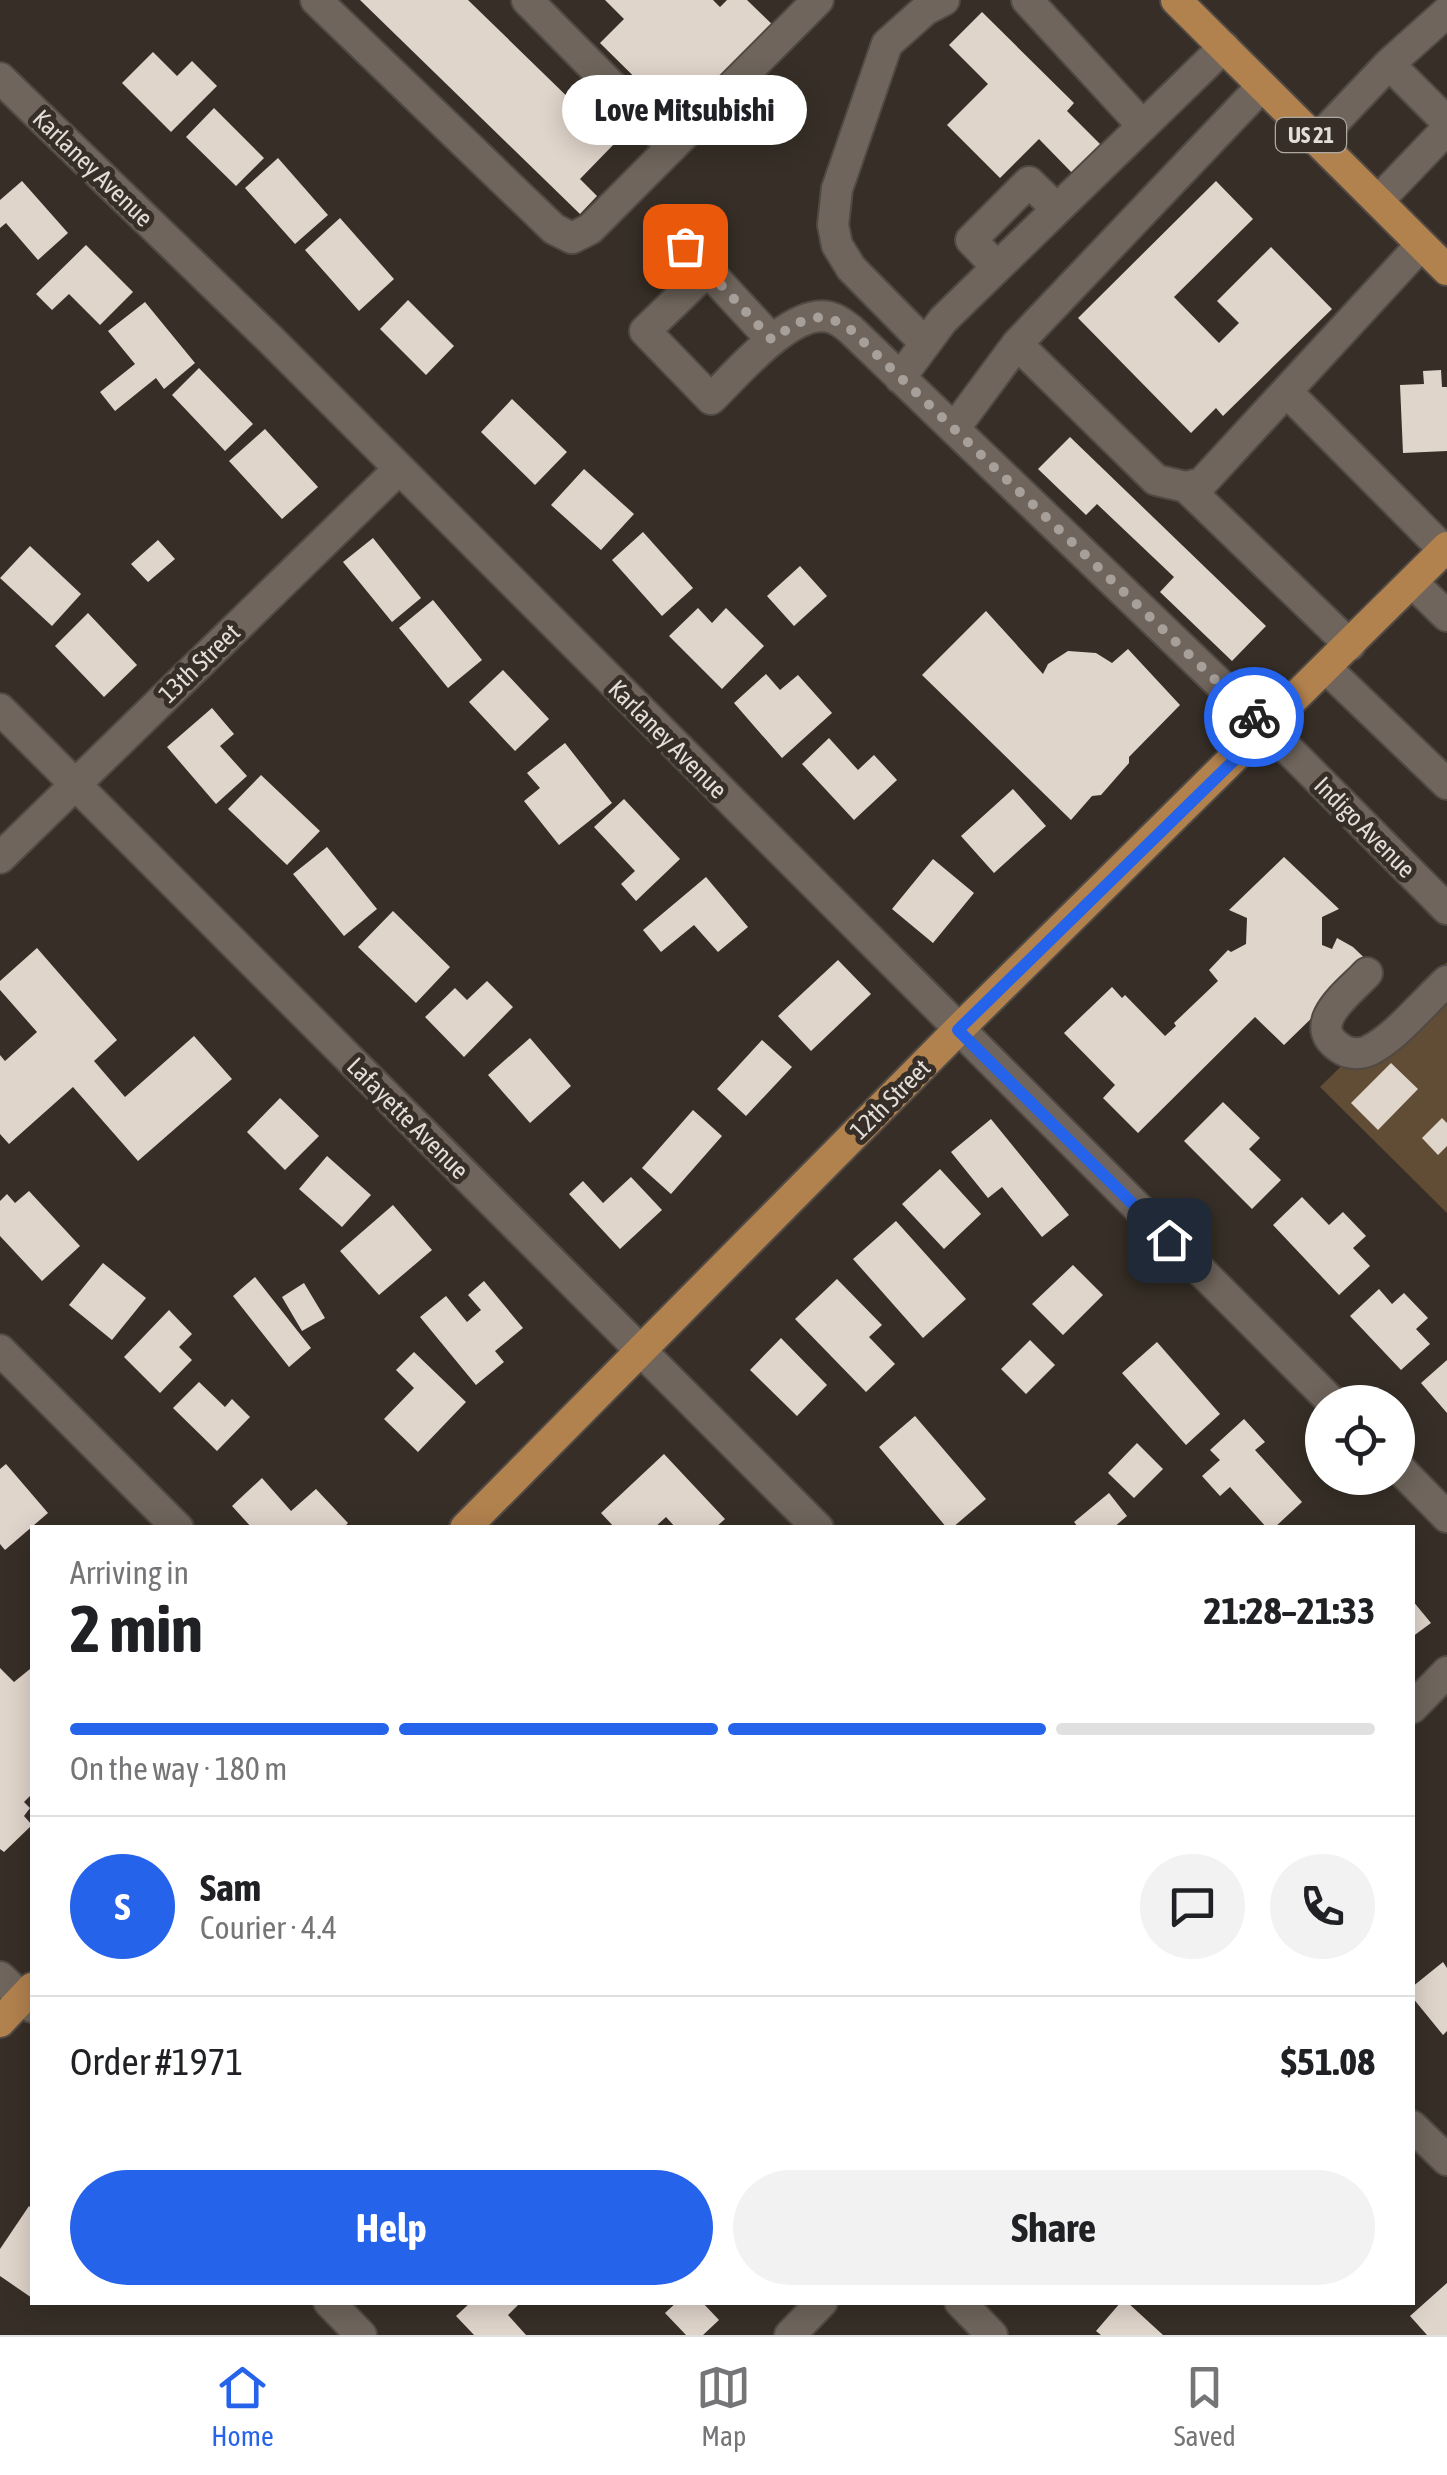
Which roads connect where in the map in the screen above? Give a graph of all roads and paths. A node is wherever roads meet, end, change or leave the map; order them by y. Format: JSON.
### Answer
{"nodes":[{"id":1,"x":316,"y":0,"type":"edge"},
{"id":2,"x":528,"y":0,"type":"edge"},
{"id":3,"x":944,"y":0,"type":"edge"},
{"id":4,"x":1027,"y":0,"type":"edge"},
{"id":5,"x":1176,"y":0,"type":"edge"},
{"id":6,"x":799,"y":6,"type":"edge"},
{"id":7,"x":1447,"y":12,"type":"edge"},
{"id":8,"x":1224,"y":47,"type":"junction"},
{"id":9,"x":1390,"y":64,"type":"junction"},
{"id":10,"x":0,"y":78,"type":"edge"},
{"id":11,"x":1262,"y":86,"type":"junction"},
{"id":12,"x":1143,"y":126,"type":"junction"},
{"id":13,"x":1447,"y":126,"type":"edge"},
{"id":14,"x":1317,"y":140,"type":"junction"},
{"id":15,"x":672,"y":147,"type":"junction"},
{"id":16,"x":1378,"y":201,"type":"junction"},
{"id":17,"x":1421,"y":245,"type":"junction"},
{"id":18,"x":685,"y":246,"type":"dead end"},
{"id":19,"x":708,"y":270,"type":"junction"},
{"id":20,"x":1447,"y":270,"type":"edge"},
{"id":21,"x":772,"y":340,"type":"junction"},
{"id":22,"x":926,"y":343,"type":"junction"},
{"id":23,"x":1017,"y":344,"type":"junction"},
{"id":24,"x":897,"y":375,"type":"junction"},
{"id":25,"x":1287,"y":392,"type":"junction"},
{"id":26,"x":954,"y":429,"type":"junction"},
{"id":27,"x":400,"y":469,"type":"junction"},
{"id":28,"x":1186,"y":487,"type":"junction"},
{"id":29,"x":1446,"y":549,"type":"edge"},
{"id":30,"x":1412,"y":582,"type":"junction"},
{"id":31,"x":1447,"y":616,"type":"edge"},
{"id":32,"x":1350,"y":645,"type":"junction"},
{"id":33,"x":1326,"y":668,"type":"junction"},
{"id":34,"x":0,"y":708,"type":"edge"},
{"id":35,"x":1266,"y":729,"type":"junction"},
{"id":36,"x":75,"y":784,"type":"junction"},
{"id":37,"x":1447,"y":784,"type":"edge"},
{"id":38,"x":0,"y":858,"type":"edge"},
{"id":39,"x":1447,"y":909,"type":"edge"},
{"id":40,"x":1367,"y":973,"type":"dead end"},
{"id":41,"x":1447,"y":980,"type":"edge"},
{"id":42,"x":958,"y":1030,"type":"junction"},
{"id":43,"x":0,"y":1350,"type":"edge"},
{"id":44,"x":640,"y":1351,"type":"junction"},
{"id":45,"x":1315,"y":1385,"type":"edge"},
{"id":46,"x":1415,"y":1484,"type":"edge"},
{"id":47,"x":1447,"y":1516,"type":"edge"},
{"id":48,"x":175,"y":1525,"type":"edge"},
{"id":49,"x":468,"y":1525,"type":"edge"},
{"id":50,"x":815,"y":1525,"type":"edge"},
{"id":51,"x":1447,"y":1672,"type":"edge"},
{"id":52,"x":1415,"y":1705,"type":"edge"},
{"id":53,"x":0,"y":1977,"type":"edge"},
{"id":54,"x":29,"y":1998,"type":"edge"},
{"id":55,"x":0,"y":2022,"type":"edge"},
{"id":56,"x":1415,"y":2129,"type":"edge"},
{"id":57,"x":1447,"y":2160,"type":"edge"},
{"id":58,"x":332,"y":2305,"type":"edge"},
{"id":59,"x":819,"y":2305,"type":"edge"},
{"id":60,"x":963,"y":2305,"type":"edge"},
{"id":61,"x":362,"y":2335,"type":"edge"},
{"id":62,"x":790,"y":2335,"type":"edge"},
{"id":63,"x":992,"y":2335,"type":"edge"}],
"edges":[{"from":1,"to":15,"type":"street"},
{"from":2,"to":15,"type":"street"},
{"from":3,"to":22,"type":"street"},
{"from":4,"to":12,"type":"street"},
{"from":5,"to":8,"type":"main road","number":"US 21"},
{"from":6,"to":15,"type":"street"},
{"from":7,"to":9,"type":"street"},
{"from":8,"to":11,"type":"main road","number":"US 21"},
{"from":8,"to":12,"type":"street"},
{"from":9,"to":13,"type":"street"},
{"from":9,"to":14,"type":"street"},
{"from":10,"to":27,"type":"street","name":"Karlaney Avenue"},
{"from":11,"to":14,"type":"main road","number":"US 21"},
{"from":11,"to":23,"type":"street"},
{"from":12,"to":22,"type":"street"},
{"from":13,"to":16,"type":"street"},
{"from":14,"to":16,"type":"main road","number":"US 21"},
{"from":16,"to":17,"type":"main road","number":"US 21"},
{"from":17,"to":20,"type":"main road","number":"US 21"},
{"from":17,"to":25,"type":"street"},
{"from":18,"to":19,"type":"street"},
{"from":19,"to":21,"type":"street"},
{"from":19,"to":21,"type":"street"},
{"from":21,"to":24,"type":"street","name":"Indigo Avenue"},
{"from":22,"to":24,"type":"street"},
{"from":23,"to":26,"type":"street"},
{"from":23,"to":28,"type":"street"},
{"from":24,"to":26,"type":"street","name":"Indigo Avenue"},
{"from":25,"to":28,"type":"street"},
{"from":25,"to":29,"type":"street"},
{"from":26,"to":35,"type":"street","name":"Indigo Avenue"},
{"from":27,"to":36,"type":"street","name":"13th Street"},
{"from":27,"to":42,"type":"street","name":"Karlaney Avenue"},
{"from":28,"to":32,"type":"street"},
{"from":29,"to":30,"type":"main road","name":"12th Street"},
{"from":30,"to":31,"type":"street"},
{"from":30,"to":32,"type":"main road","name":"12th Street"},
{"from":32,"to":33,"type":"main road","name":"12th Street"},
{"from":33,"to":35,"type":"main road","name":"12th Street"},
{"from":33,"to":37,"type":"street"},
{"from":34,"to":36,"type":"street","name":"Lafayette Avenue"},
{"from":35,"to":39,"type":"street","name":"Indigo Avenue"},
{"from":35,"to":42,"type":"main road","name":"12th Street"},
{"from":36,"to":38,"type":"street","name":"13th Street"},
{"from":36,"to":44,"type":"street","name":"Lafayette Avenue"},
{"from":40,"to":41,"type":"street"},
{"from":42,"to":44,"type":"main road","name":"12th Street"},
{"from":42,"to":45,"type":"street","name":"Karlaney Avenue"},
{"from":43,"to":48,"type":"street"},
{"from":44,"to":49,"type":"main road","name":"12th Street"},
{"from":44,"to":50,"type":"street","name":"Lafayette Avenue"},
{"from":46,"to":47,"type":"street"},
{"from":51,"to":52,"type":"street"},
{"from":53,"to":54,"type":"street"},
{"from":54,"to":55,"type":"main road"},
{"from":56,"to":57,"type":"street"},
{"from":58,"to":61,"type":"street"},
{"from":59,"to":62,"type":"street"},
{"from":60,"to":63,"type":"street"}]}
